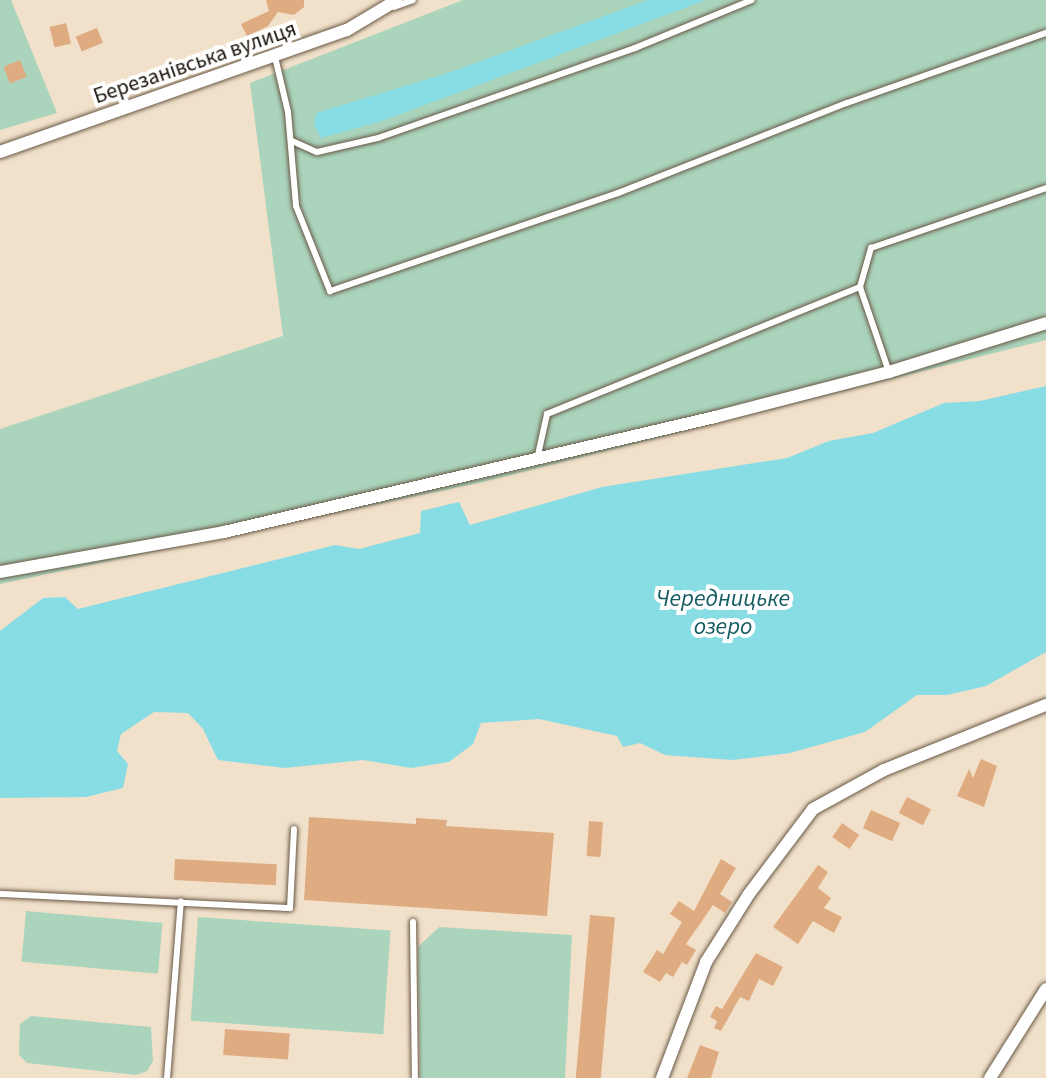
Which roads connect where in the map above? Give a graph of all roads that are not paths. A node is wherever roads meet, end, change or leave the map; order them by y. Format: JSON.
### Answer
{"nodes":[{"id":1,"x":413,"y":0,"type":"edge"},
{"id":2,"x":752,"y":0,"type":"edge"},
{"id":3,"x":394,"y":4,"type":"edge"},
{"id":4,"x":1046,"y":33,"type":"edge"},
{"id":5,"x":275,"y":57,"type":"junction"},
{"id":6,"x":292,"y":141,"type":"junction"},
{"id":7,"x":0,"y":152,"type":"edge"},
{"id":8,"x":1046,"y":188,"type":"edge"},
{"id":9,"x":860,"y":287,"type":"junction"},
{"id":10,"x":1046,"y":323,"type":"edge"},
{"id":11,"x":889,"y":372,"type":"junction"},
{"id":12,"x":538,"y":455,"type":"junction"},
{"id":13,"x":0,"y":572,"type":"edge"},
{"id":14,"x":1046,"y":705,"type":"edge"},
{"id":15,"x":294,"y":829,"type":"dead end"},
{"id":16,"x":0,"y":894,"type":"edge"},
{"id":17,"x":181,"y":902,"type":"junction"},
{"id":18,"x":413,"y":922,"type":"dead end"},
{"id":19,"x":1046,"y":989,"type":"edge"},
{"id":20,"x":167,"y":1078,"type":"edge"},
{"id":21,"x":415,"y":1078,"type":"edge"},
{"id":22,"x":662,"y":1078,"type":"edge"},
{"id":23,"x":990,"y":1078,"type":"edge"}],
"edges":[{"from":1,"to":3,"type":"lane"},
{"from":2,"to":6,"type":"lane"},
{"from":3,"to":5,"type":"street","name":"Березанівська вулиця"},
{"from":4,"to":6,"type":"lane"},
{"from":5,"to":6,"type":"lane"},
{"from":5,"to":7,"type":"street","name":"Березанівська вулиця"},
{"from":8,"to":9,"type":"lane"},
{"from":9,"to":11,"type":"lane"},
{"from":9,"to":12,"type":"lane"},
{"from":10,"to":11,"type":"street"},
{"from":11,"to":12,"type":"street"},
{"from":12,"to":13,"type":"street"},
{"from":14,"to":22,"type":"street"},
{"from":15,"to":17,"type":"lane"},
{"from":16,"to":17,"type":"lane"},
{"from":17,"to":20,"type":"lane"},
{"from":18,"to":21,"type":"lane"},
{"from":19,"to":23,"type":"street"}]}
